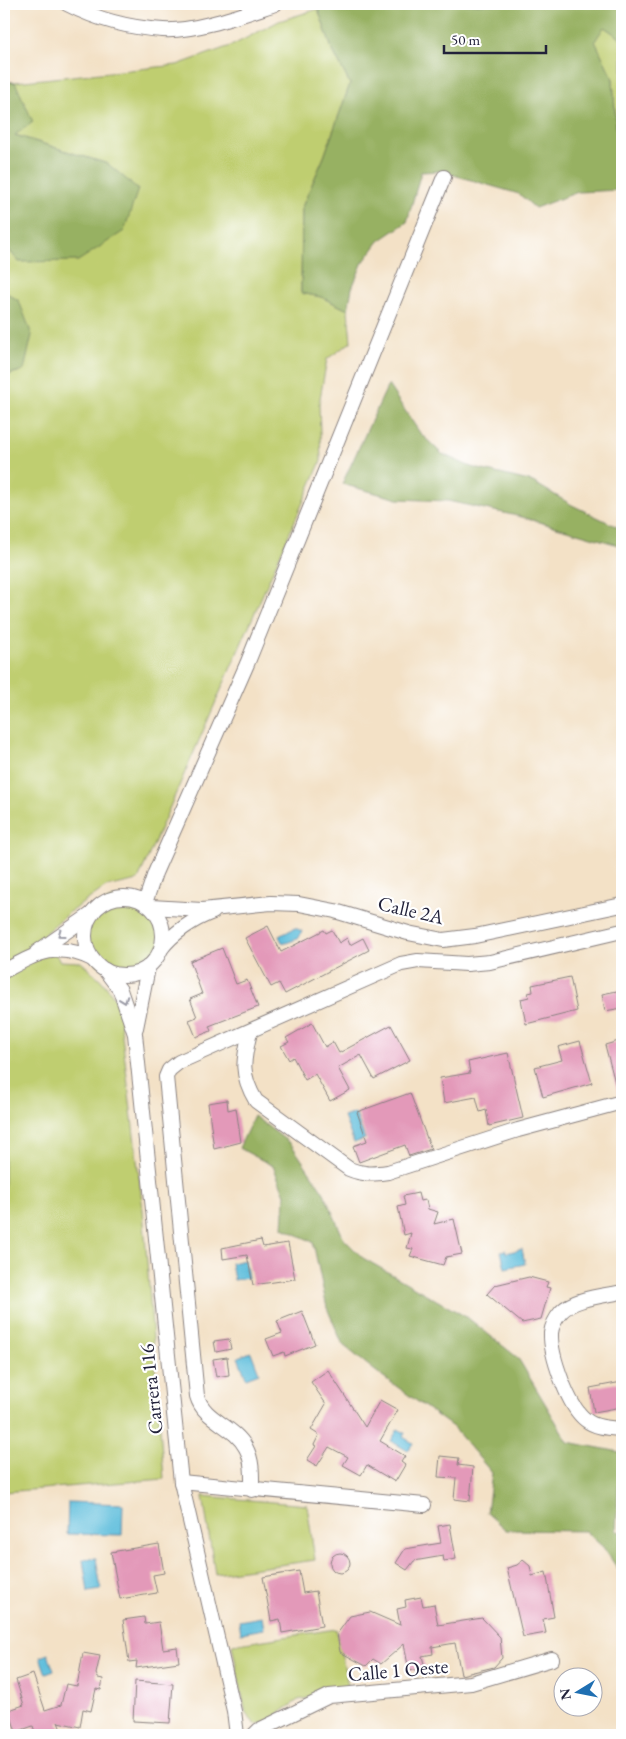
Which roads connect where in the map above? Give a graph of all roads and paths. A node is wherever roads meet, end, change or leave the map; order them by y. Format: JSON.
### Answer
{"nodes":[{"id":1,"x":67,"y":4,"type":"edge"},
{"id":2,"x":275,"y":4,"type":"edge"},
{"id":3,"x":444,"y":177,"type":"dead end"},
{"id":4,"x":155,"y":873,"type":"junction"},
{"id":5,"x":132,"y":898,"type":"junction"},
{"id":6,"x":148,"y":905,"type":"junction"},
{"id":7,"x":622,"y":905,"type":"edge"},
{"id":8,"x":220,"y":909,"type":"junction"},
{"id":9,"x":93,"y":913,"type":"junction"},
{"id":10,"x":622,"y":931,"type":"edge"},
{"id":11,"x":162,"y":949,"type":"junction"},
{"id":12,"x":31,"y":957,"type":"junction"},
{"id":13,"x":92,"y":959,"type":"junction"},
{"id":14,"x":148,"y":968,"type":"junction"},
{"id":15,"x":105,"y":970,"type":"junction"},
{"id":16,"x":4,"y":971,"type":"edge"},
{"id":17,"x":250,"y":1032,"type":"junction"},
{"id":18,"x":135,"y":1034,"type":"junction"},
{"id":19,"x":622,"y":1102,"type":"edge"},
{"id":20,"x":622,"y":1292,"type":"edge"},
{"id":21,"x":622,"y":1429,"type":"edge"},
{"id":22,"x":180,"y":1482,"type":"junction"},
{"id":23,"x":252,"y":1490,"type":"junction"},
{"id":24,"x":424,"y":1505,"type":"dead end"},
{"id":25,"x":552,"y":1659,"type":"dead end"},
{"id":26,"x":237,"y":1735,"type":"edge"},
{"id":27,"x":254,"y":1735,"type":"edge"}],
"edges":[{"from":1,"to":2,"type":"street"},
{"from":3,"to":4,"type":"street"},
{"from":4,"to":5,"type":"street"},
{"from":4,"to":6,"type":"street"},
{"from":5,"to":6,"type":"street"},
{"from":5,"to":9,"type":"street"},
{"from":6,"to":8,"type":"street","name":"Calle 2A"},
{"from":6,"to":11,"type":"street"},
{"from":7,"to":8,"type":"street","name":"Calle 2A"},
{"from":8,"to":11,"type":"street","name":"Calle 2A"},
{"from":9,"to":12,"type":"street","one_way":true},
{"from":9,"to":13,"type":"street"},
{"from":10,"to":17,"type":"street"},
{"from":11,"to":14,"type":"street"},
{"from":12,"to":13,"type":"street"},
{"from":12,"to":16,"type":"street"},
{"from":13,"to":15,"type":"street"},
{"from":14,"to":15,"type":"street"},
{"from":14,"to":18,"type":"street","name":"Carrera 116"},
{"from":15,"to":18,"type":"street","name":"Carrera 116","one_way":true},
{"from":17,"to":19,"type":"street"},
{"from":17,"to":23,"type":"street"},
{"from":18,"to":22,"type":"street","name":"Carrera 116"},
{"from":20,"to":21,"type":"street"},
{"from":22,"to":23,"type":"street"},
{"from":22,"to":26,"type":"street","name":"Carrera 116"},
{"from":23,"to":24,"type":"street"},
{"from":25,"to":27,"type":"street","name":"Calle 1 Oeste"}]}
